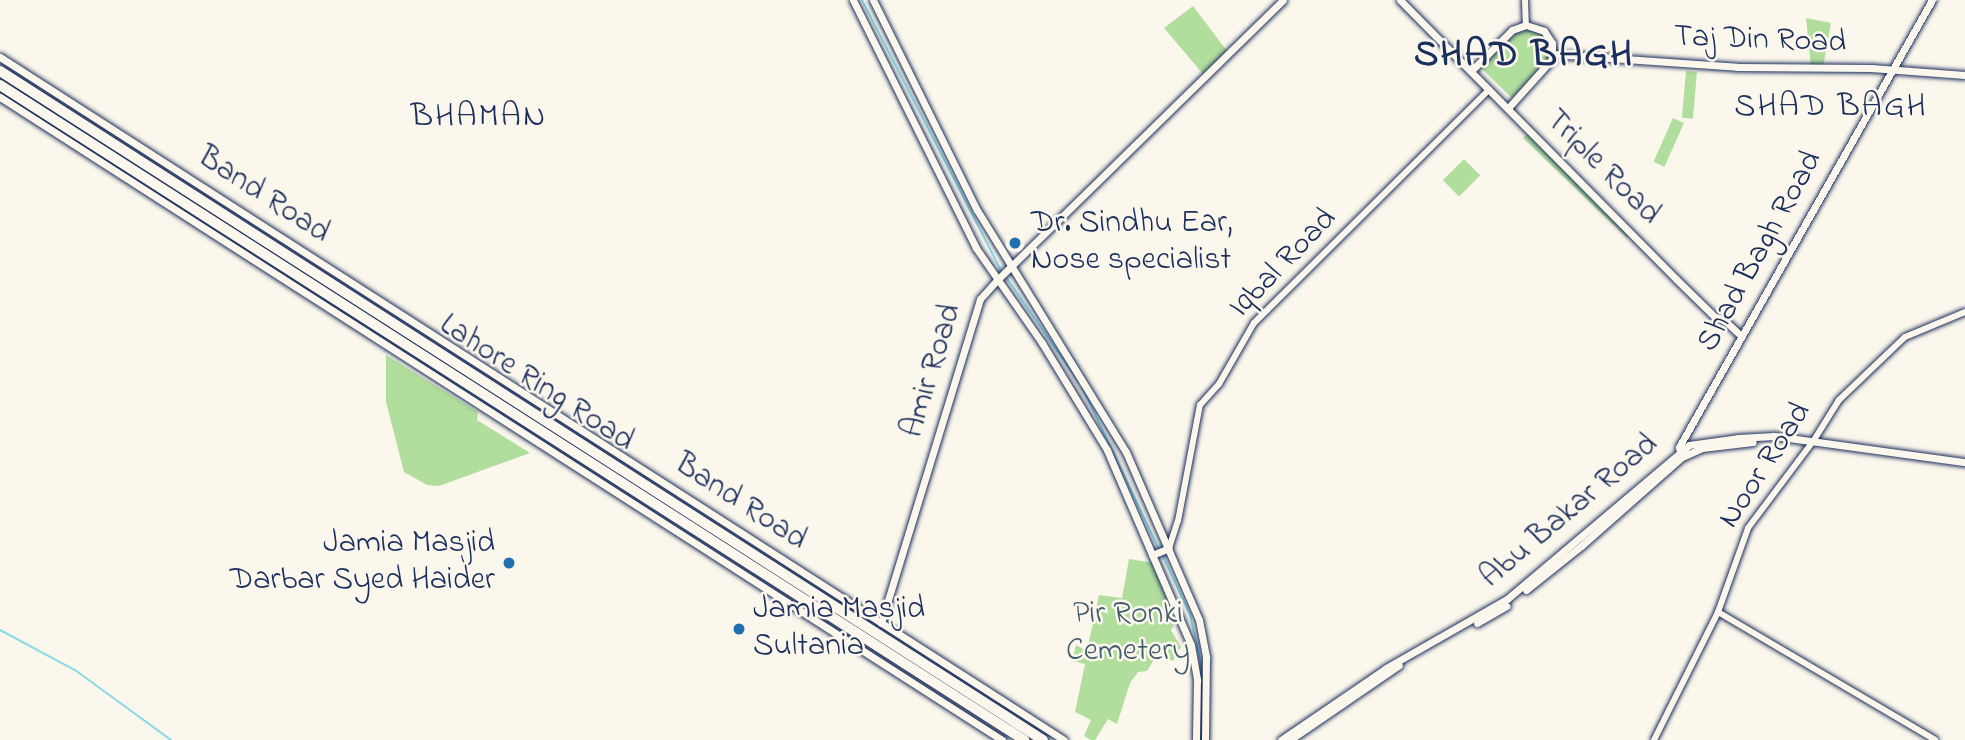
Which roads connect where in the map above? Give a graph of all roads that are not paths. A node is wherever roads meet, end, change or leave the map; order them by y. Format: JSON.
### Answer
{"nodes":[{"id":1,"x":853,"y":0,"type":"edge"},
{"id":2,"x":873,"y":0,"type":"edge"},
{"id":3,"x":1283,"y":0,"type":"edge"},
{"id":4,"x":1401,"y":0,"type":"edge"},
{"id":5,"x":1525,"y":0,"type":"edge"},
{"id":6,"x":1933,"y":0,"type":"edge"},
{"id":7,"x":1526,"y":25,"type":"junction"},
{"id":8,"x":1553,"y":54,"type":"junction"},
{"id":9,"x":0,"y":57,"type":"edge"},
{"id":10,"x":1892,"y":69,"type":"junction"},
{"id":11,"x":0,"y":71,"type":"edge"},
{"id":12,"x":1471,"y":71,"type":"junction"},
{"id":13,"x":1965,"y":75,"type":"edge"},
{"id":14,"x":0,"y":85,"type":"edge"},
{"id":15,"x":1489,"y":90,"type":"junction"},
{"id":16,"x":0,"y":97,"type":"edge"},
{"id":17,"x":1508,"y":108,"type":"junction"},
{"id":18,"x":1010,"y":267,"type":"junction"},
{"id":19,"x":998,"y":279,"type":"junction"},
{"id":20,"x":1965,"y":312,"type":"edge"},
{"id":21,"x":1741,"y":336,"type":"junction"},
{"id":22,"x":1813,"y":441,"type":"junction"},
{"id":23,"x":1680,"y":454,"type":"junction"},
{"id":24,"x":1965,"y":465,"type":"edge"},
{"id":25,"x":1168,"y":548,"type":"junction"},
{"id":26,"x":1153,"y":555,"type":"junction"},
{"id":27,"x":1544,"y":572,"type":"junction"},
{"id":28,"x":1718,"y":612,"type":"junction"},
{"id":29,"x":881,"y":623,"type":"junction"},
{"id":30,"x":1002,"y":740,"type":"edge"},
{"id":31,"x":1024,"y":740,"type":"edge"},
{"id":32,"x":1043,"y":740,"type":"edge"},
{"id":33,"x":1064,"y":740,"type":"edge"},
{"id":34,"x":1196,"y":740,"type":"edge"},
{"id":35,"x":1205,"y":740,"type":"edge"},
{"id":36,"x":1281,"y":740,"type":"edge"},
{"id":37,"x":1290,"y":740,"type":"edge"},
{"id":38,"x":1654,"y":740,"type":"edge"},
{"id":39,"x":1934,"y":740,"type":"edge"}],
"edges":[{"from":1,"to":19,"type":"main road"},
{"from":2,"to":18,"type":"main road"},
{"from":3,"to":18,"type":"main road","name":"Amir Road"},
{"from":4,"to":12,"type":"main road","name":"Triple Road"},
{"from":5,"to":7,"type":"street"},
{"from":6,"to":10,"type":"main road","name":"Shad Bagh Road"},
{"from":7,"to":8,"type":"main road"},
{"from":7,"to":12,"type":"main road"},
{"from":8,"to":10,"type":"main road","name":"Taj Din Road"},
{"from":8,"to":17,"type":"main road"},
{"from":9,"to":29,"type":"main road","name":"Band Road"},
{"from":10,"to":13,"type":"main road","name":"Taj Din Road"},
{"from":10,"to":21,"type":"main road","name":"Shad Bagh Road"},
{"from":11,"to":32,"type":"highway","name":"Lahore Ring Road"},
{"from":12,"to":15,"type":"main road","name":"Triple Road"},
{"from":14,"to":31,"type":"highway","name":"Lahore Ring Road"},
{"from":15,"to":17,"type":"main road","name":"Triple Road"},
{"from":15,"to":25,"type":"street","name":"Iqbal Road"},
{"from":16,"to":30,"type":"main road","name":"Band Road"},
{"from":17,"to":21,"type":"main road","name":"Triple Road"},
{"from":18,"to":19,"type":"main road","name":"Amir Road"},
{"from":18,"to":25,"type":"main road"},
{"from":19,"to":26,"type":"main road"},
{"from":19,"to":29,"type":"main road","name":"Amir Road"},
{"from":20,"to":22,"type":"street","name":"Noor Road"},
{"from":21,"to":23,"type":"main road","name":"Shad Bagh Road"},
{"from":22,"to":23,"type":"main road","name":"Abu Bakar Road"},
{"from":22,"to":24,"type":"main road","name":"Abu Bakar Road"},
{"from":22,"to":28,"type":"street","name":"Noor Road"},
{"from":23,"to":27,"type":"main road","name":"Abu Bakar Road"},
{"from":25,"to":26,"type":"main road"},
{"from":25,"to":35,"type":"main road"},
{"from":26,"to":34,"type":"main road"},
{"from":27,"to":36,"type":"main road","name":"Abu Bakar Road"},
{"from":27,"to":37,"type":"main road","name":"Abu Bakar Road"},
{"from":28,"to":38,"type":"street","name":"Noor Road"},
{"from":28,"to":39,"type":"street"},
{"from":29,"to":33,"type":"main road","name":"Band Road"}]}
